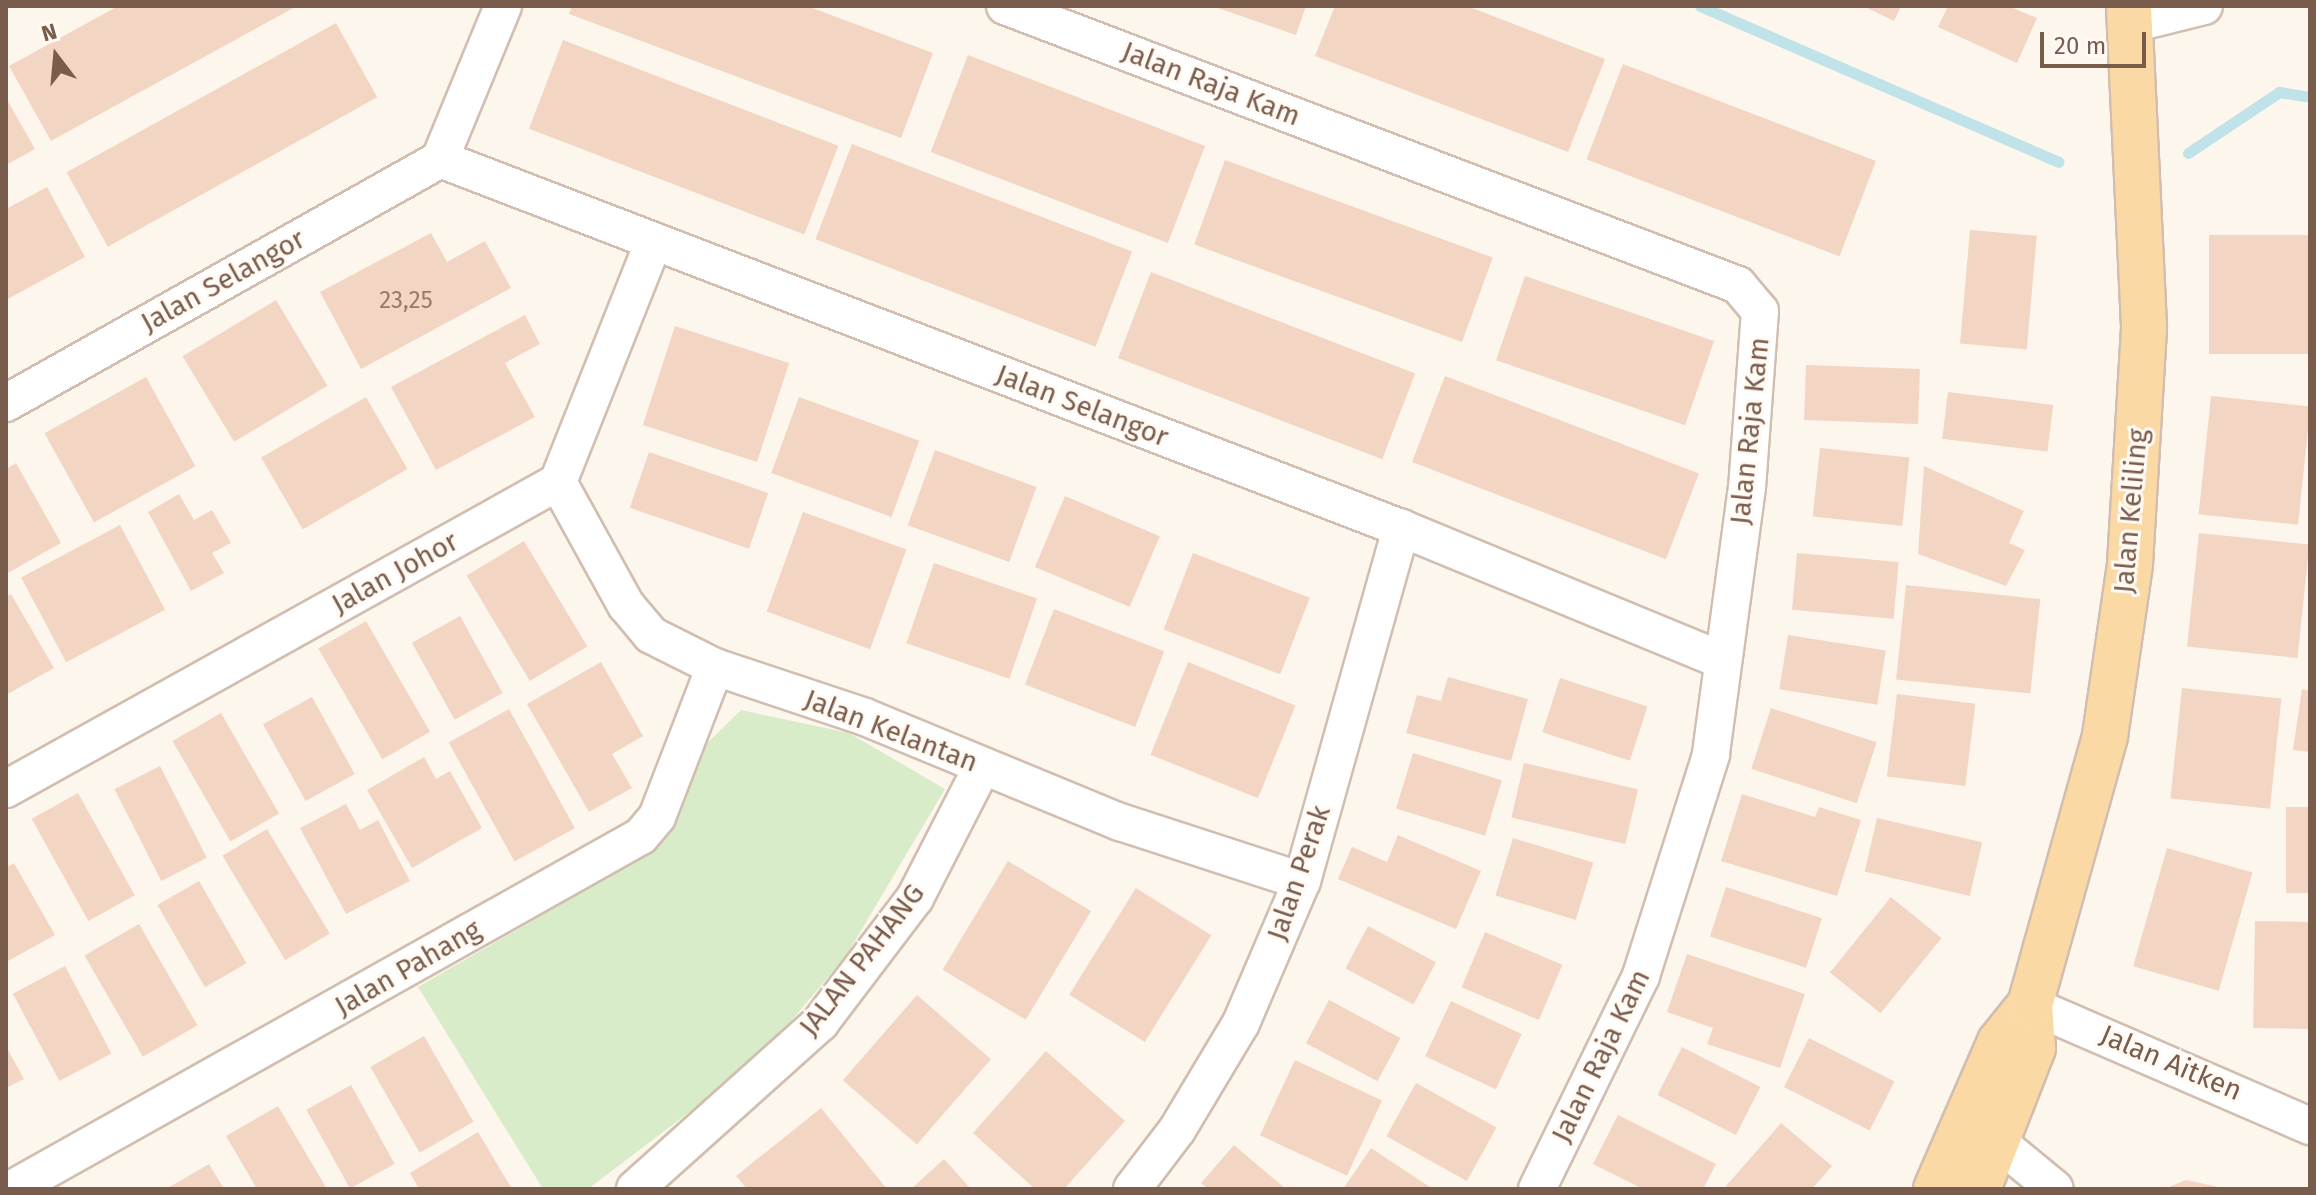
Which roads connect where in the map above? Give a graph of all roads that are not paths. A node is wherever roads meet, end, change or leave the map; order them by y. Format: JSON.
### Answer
{"nodes":[{"id":1,"x":503,"y":6,"type":"edge"},
{"id":2,"x":1005,"y":6,"type":"edge"},
{"id":3,"x":2204,"y":6,"type":"edge"},
{"id":4,"x":2130,"y":15,"type":"edge"},
{"id":5,"x":440,"y":159,"type":"junction"},
{"id":6,"x":654,"y":241,"type":"junction"},
{"id":7,"x":6,"y":403,"type":"edge"},
{"id":8,"x":558,"y":482,"type":"junction"},
{"id":9,"x":1401,"y":528,"type":"junction"},
{"id":10,"x":1722,"y":660,"type":"junction"},
{"id":11,"x":715,"y":667,"type":"junction"},
{"id":12,"x":982,"y":767,"type":"junction"},
{"id":13,"x":6,"y":789,"type":"edge"},
{"id":14,"x":1302,"y":881,"type":"junction"},
{"id":15,"x":2030,"y":1005,"type":"junction"},
{"id":16,"x":2310,"y":1126,"type":"edge"},
{"id":17,"x":1999,"y":1143,"type":"junction"},
{"id":18,"x":12,"y":1189,"type":"edge"},
{"id":19,"x":635,"y":1189,"type":"edge"},
{"id":20,"x":1132,"y":1189,"type":"edge"},
{"id":21,"x":1537,"y":1189,"type":"edge"},
{"id":22,"x":1936,"y":1189,"type":"edge"},
{"id":23,"x":1978,"y":1189,"type":"edge"},
{"id":24,"x":2055,"y":1189,"type":"edge"}],
"edges":[{"from":1,"to":5,"type":"street"},
{"from":2,"to":10,"type":"street","name":"Jalan Raja Kam"},
{"from":3,"to":4,"type":"street"},
{"from":4,"to":15,"type":"main road","name":"Jalan Keliling"},
{"from":5,"to":6,"type":"street","name":"Jalan Selangor"},
{"from":5,"to":7,"type":"street","name":"Jalan Selangor"},
{"from":6,"to":8,"type":"street"},
{"from":6,"to":9,"type":"street","name":"Jalan Selangor"},
{"from":8,"to":11,"type":"street","name":"Jalan Kelantan"},
{"from":8,"to":13,"type":"street","name":"Jalan Johor"},
{"from":9,"to":10,"type":"street","name":"Jalan Selangor"},
{"from":9,"to":14,"type":"street","name":"Jalan Perak"},
{"from":10,"to":21,"type":"street","name":"Jalan Raja Kam"},
{"from":11,"to":12,"type":"street","name":"Jalan Kelantan"},
{"from":11,"to":18,"type":"street","name":"Jalan Pahang"},
{"from":12,"to":14,"type":"street","name":"Jalan Kelantan"},
{"from":12,"to":19,"type":"street","name":"JALAN PAHANG"},
{"from":14,"to":20,"type":"street","name":"Jalan Perak"},
{"from":15,"to":16,"type":"street","name":"Jalan Aitken"},
{"from":15,"to":17,"type":"main road","name":"Jalan Keliling"},
{"from":15,"to":22,"type":"main road","name":"Jalan Keliling"},
{"from":17,"to":23,"type":"main road","name":"Jalan Keliling"},
{"from":17,"to":24,"type":"street"}]}
